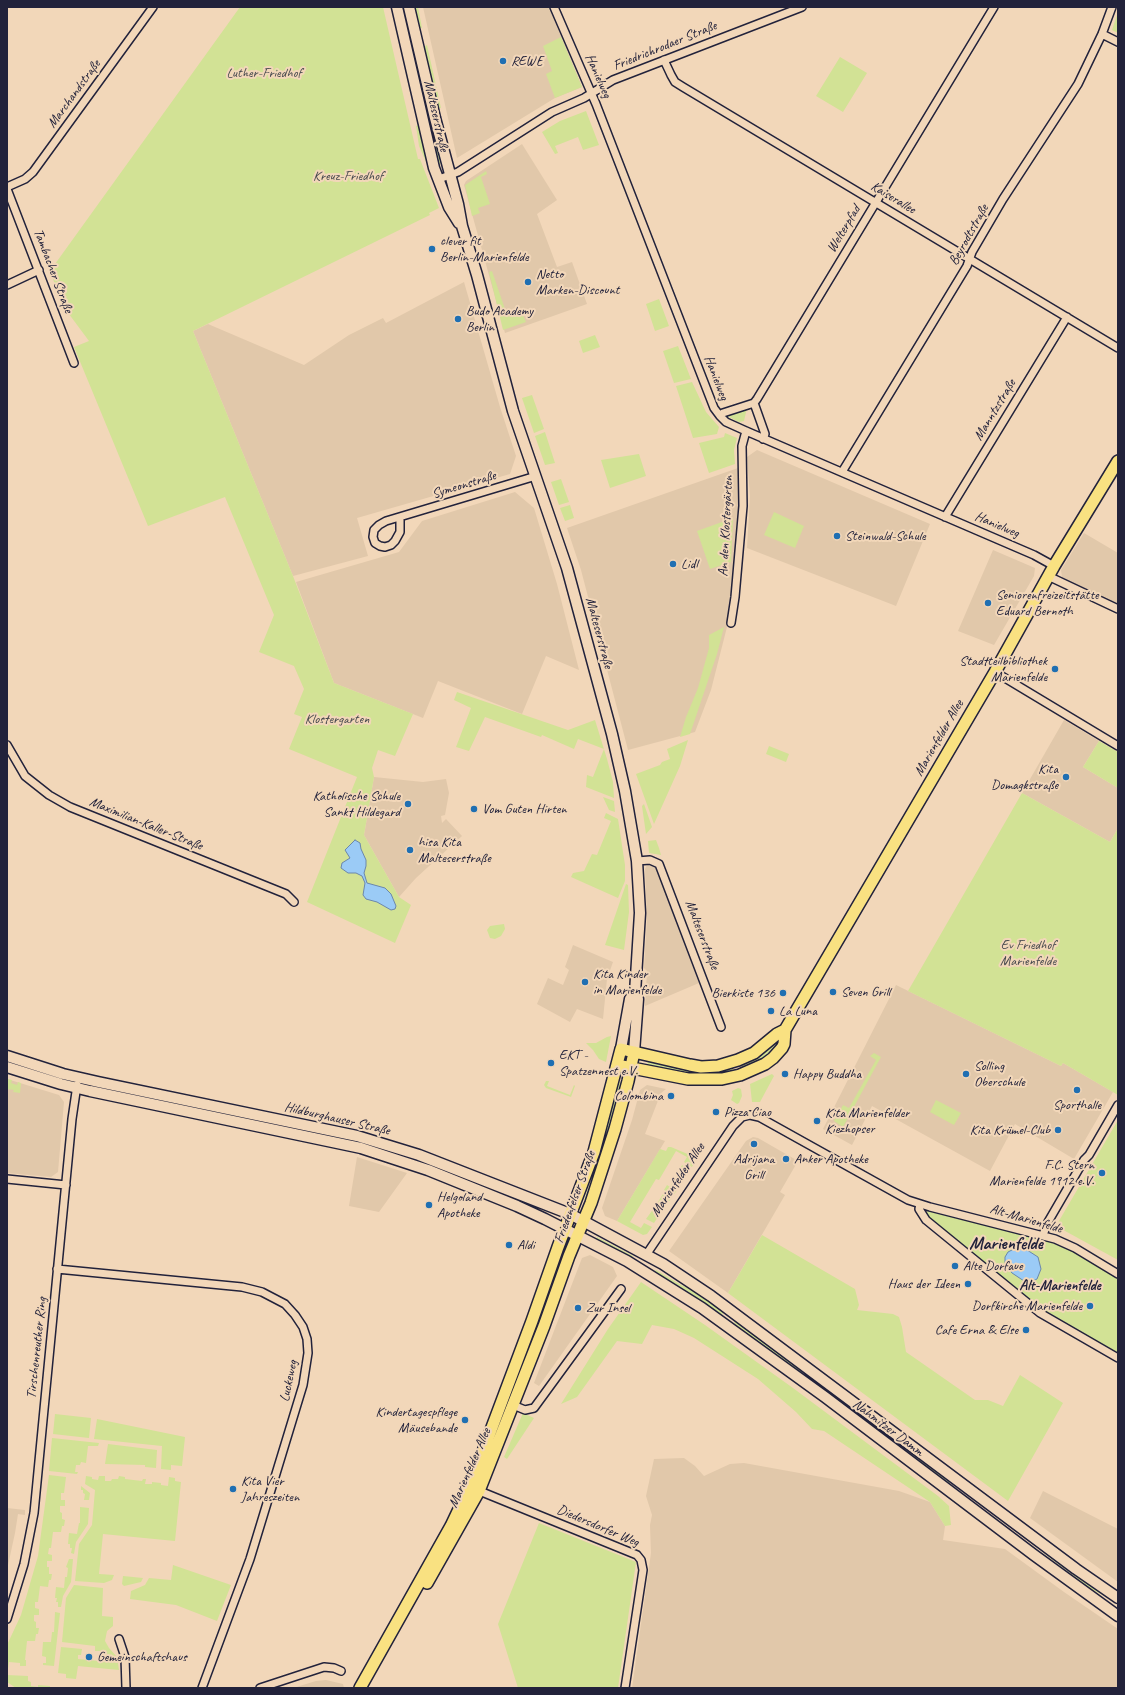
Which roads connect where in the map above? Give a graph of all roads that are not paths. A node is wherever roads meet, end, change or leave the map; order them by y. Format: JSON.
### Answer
{"nodes":[{"id":1,"x":153,"y":7,"type":"edge"},
{"id":2,"x":397,"y":7,"type":"edge"},
{"id":3,"x":409,"y":7,"type":"edge"},
{"id":4,"x":554,"y":7,"type":"edge"},
{"id":5,"x":802,"y":7,"type":"edge"},
{"id":6,"x":994,"y":7,"type":"edge"},
{"id":7,"x":1112,"y":7,"type":"edge"},
{"id":8,"x":1102,"y":34,"type":"junction"},
{"id":9,"x":416,"y":38,"type":"junction"},
{"id":10,"x":405,"y":41,"type":"junction"},
{"id":11,"x":1118,"y":42,"type":"edge"},
{"id":12,"x":664,"y":60,"type":"junction"},
{"id":13,"x":591,"y":94,"type":"junction"},
{"id":14,"x":435,"y":118,"type":"junction"},
{"id":15,"x":423,"y":120,"type":"junction"},
{"id":16,"x":450,"y":176,"type":"junction"},
{"id":17,"x":439,"y":180,"type":"junction"},
{"id":18,"x":7,"y":188,"type":"edge"},
{"id":19,"x":875,"y":203,"type":"junction"},
{"id":20,"x":462,"y":226,"type":"junction"},
{"id":21,"x":970,"y":259,"type":"junction"},
{"id":22,"x":39,"y":270,"type":"junction"},
{"id":23,"x":7,"y":284,"type":"edge"},
{"id":24,"x":1067,"y":317,"type":"junction"},
{"id":25,"x":1118,"y":348,"type":"edge"},
{"id":26,"x":74,"y":363,"type":"dead end"},
{"id":27,"x":754,"y":403,"type":"junction"},
{"id":28,"x":720,"y":416,"type":"junction"},
{"id":29,"x":746,"y":431,"type":"junction"},
{"id":30,"x":762,"y":439,"type":"junction"},
{"id":31,"x":1118,"y":461,"type":"edge"},
{"id":32,"x":842,"y":472,"type":"junction"},
{"id":33,"x":536,"y":476,"type":"junction"},
{"id":34,"x":945,"y":517,"type":"junction"},
{"id":35,"x":400,"y":518,"type":"junction"},
{"id":36,"x":1051,"y":571,"type":"junction"},
{"id":37,"x":1118,"y":609,"type":"edge"},
{"id":38,"x":731,"y":623,"type":"dead end"},
{"id":39,"x":995,"y":672,"type":"junction"},
{"id":40,"x":7,"y":745,"type":"edge"},
{"id":41,"x":1118,"y":746,"type":"edge"},
{"id":42,"x":637,"y":861,"type":"junction"},
{"id":43,"x":294,"y":902,"type":"dead end"},
{"id":44,"x":635,"y":993,"type":"junction"},
{"id":45,"x":722,"y":1027,"type":"dead end"},
{"id":46,"x":786,"y":1030,"type":"junction"},
{"id":47,"x":621,"y":1049,"type":"junction"},
{"id":48,"x":634,"y":1052,"type":"junction"},
{"id":49,"x":7,"y":1056,"type":"edge"},
{"id":50,"x":618,"y":1065,"type":"junction"},
{"id":51,"x":7,"y":1067,"type":"edge"},
{"id":52,"x":631,"y":1068,"type":"junction"},
{"id":53,"x":78,"y":1077,"type":"junction"},
{"id":54,"x":76,"y":1088,"type":"junction"},
{"id":55,"x":1118,"y":1105,"type":"edge"},
{"id":56,"x":750,"y":1115,"type":"joint"},
{"id":57,"x":7,"y":1179,"type":"edge"},
{"id":58,"x":66,"y":1185,"type":"junction"},
{"id":59,"x":920,"y":1204,"type":"junction"},
{"id":60,"x":570,"y":1214,"type":"junction"},
{"id":61,"x":584,"y":1222,"type":"junction"},
{"id":62,"x":564,"y":1229,"type":"junction"},
{"id":63,"x":1044,"y":1235,"type":"junction"},
{"id":64,"x":577,"y":1236,"type":"junction"},
{"id":65,"x":646,"y":1255,"type":"junction"},
{"id":66,"x":638,"y":1268,"type":"junction"},
{"id":67,"x":57,"y":1269,"type":"junction"},
{"id":68,"x":1118,"y":1274,"type":"edge"},
{"id":69,"x":621,"y":1289,"type":"dead end"},
{"id":70,"x":1118,"y":1358,"type":"edge"},
{"id":71,"x":502,"y":1401,"type":"joint"},
{"id":72,"x":513,"y":1405,"type":"junction"},
{"id":73,"x":474,"y":1489,"type":"junction"},
{"id":74,"x":1118,"y":1598,"type":"edge"},
{"id":75,"x":1118,"y":1616,"type":"edge"},
{"id":76,"x":7,"y":1619,"type":"edge"},
{"id":77,"x":119,"y":1639,"type":"dead end"},
{"id":78,"x":341,"y":1671,"type":"dead end"},
{"id":79,"x":126,"y":1688,"type":"edge"},
{"id":80,"x":202,"y":1688,"type":"edge"},
{"id":81,"x":260,"y":1688,"type":"edge"},
{"id":82,"x":360,"y":1688,"type":"edge"},
{"id":83,"x":368,"y":1688,"type":"edge"},
{"id":84,"x":625,"y":1688,"type":"edge"}],
"edges":[{"from":1,"to":18,"type":"street","name":"Marchandstraße"},
{"from":2,"to":10,"type":"main road","name":"Malteserstraße"},
{"from":3,"to":9,"type":"main road","name":"Malteserstraße"},
{"from":4,"to":13,"type":"street","name":"Hanielweg"},
{"from":5,"to":12,"type":"street","name":"Friedrichrodaer Straße"},
{"from":6,"to":19,"type":"street","name":"Welterpfad"},
{"from":7,"to":8,"type":"street","name":"Beyrodtstraße"},
{"from":8,"to":11,"type":"street"},
{"from":8,"to":21,"type":"street","name":"Beyrodtstraße"},
{"from":9,"to":10,"type":"main road"},
{"from":9,"to":14,"type":"main road","name":"Malteserstraße"},
{"from":10,"to":15,"type":"main road","name":"Malteserstraße"},
{"from":12,"to":13,"type":"street","name":"Friedrichrodaer Straße"},
{"from":12,"to":19,"type":"street","name":"Kaiserallee"},
{"from":13,"to":16,"type":"street","name":"Friedrichrodaer Straße"},
{"from":13,"to":28,"type":"street","name":"Hanielweg"},
{"from":14,"to":15,"type":"main road"},
{"from":14,"to":16,"type":"main road","name":"Malteserstraße"},
{"from":15,"to":17,"type":"main road","name":"Malteserstraße"},
{"from":16,"to":17,"type":"street","name":"Friedrichrodaer Straße"},
{"from":16,"to":20,"type":"main road","name":"Malteserstraße"},
{"from":17,"to":20,"type":"main road","name":"Malteserstraße"},
{"from":18,"to":22,"type":"street","name":"Tambacher Straße"},
{"from":19,"to":21,"type":"street","name":"Kaiserallee"},
{"from":19,"to":27,"type":"street","name":"Welterpfad"},
{"from":20,"to":33,"type":"main road","name":"Malteserstraße"},
{"from":21,"to":24,"type":"street","name":"Kaiserallee"},
{"from":21,"to":32,"type":"street","name":"Beyrodtstraße"},
{"from":22,"to":23,"type":"street"},
{"from":22,"to":26,"type":"street","name":"Tambacher Straße"},
{"from":24,"to":25,"type":"street","name":"Kaiserallee"},
{"from":24,"to":34,"type":"street","name":"Manntzstraße"},
{"from":27,"to":28,"type":"street"},
{"from":27,"to":30,"type":"street"},
{"from":28,"to":29,"type":"street","name":"Hanielweg"},
{"from":29,"to":30,"type":"street","name":"Hanielweg"},
{"from":29,"to":38,"type":"street","name":"An den Klostergärten"},
{"from":30,"to":32,"type":"street","name":"Hanielweg"},
{"from":31,"to":36,"type":"main road","name":"Marienfelder Allee"},
{"from":32,"to":34,"type":"street","name":"Hanielweg"},
{"from":33,"to":35,"type":"street","name":"Symeonstraße"},
{"from":33,"to":42,"type":"main road","name":"Malteserstraße"},
{"from":34,"to":36,"type":"street","name":"Hanielweg"},
{"from":35,"to":35,"type":"street","name":"Symeonstraße"},
{"from":36,"to":37,"type":"street","name":"Hanielweg"},
{"from":36,"to":39,"type":"main road","name":"Marienfelder Allee"},
{"from":39,"to":41,"type":"street"},
{"from":39,"to":46,"type":"main road","name":"Marienfelder Allee"},
{"from":40,"to":43,"type":"street","name":"Maximilian-Kaller-Straße"},
{"from":42,"to":44,"type":"main road","name":"Friedenfelser Straße"},
{"from":42,"to":45,"type":"street","name":"Malteserstraße"},
{"from":44,"to":47,"type":"main road","name":"Friedenfelser Straße"},
{"from":44,"to":48,"type":"main road","name":"Friedenfelser Straße"},
{"from":46,"to":48,"type":"main road","name":"Marienfelder Allee"},
{"from":46,"to":52,"type":"main road","name":"Marienfelder Allee"},
{"from":47,"to":48,"type":"main road","name":"Marienfelder Allee"},
{"from":47,"to":50,"type":"main road","name":"Friedenfelser Straße"},
{"from":48,"to":52,"type":"main road","name":"Friedenfelser Straße"},
{"from":49,"to":53,"type":"main road","name":"Hildburghauser Straße"},
{"from":50,"to":52,"type":"main road","name":"Marienfelder Allee"},
{"from":50,"to":60,"type":"main road","name":"Friedenfelser Straße"},
{"from":51,"to":54,"type":"main road","name":"Hildburghauser Straße"},
{"from":52,"to":61,"type":"main road","name":"Friedenfelser Straße"},
{"from":53,"to":54,"type":"street","name":"Tirschenreuther Ring"},
{"from":53,"to":60,"type":"main road","name":"Hildburghauser Straße"},
{"from":54,"to":58,"type":"street","name":"Tirschenreuther Ring"},
{"from":54,"to":62,"type":"main road","name":"Hildburghauser Straße"},
{"from":55,"to":63,"type":"street"},
{"from":56,"to":59,"type":"street","name":"Alt-Marienfelde"},
{"from":56,"to":65,"type":"street","name":"Marienfelder Allee"},
{"from":57,"to":58,"type":"street"},
{"from":58,"to":67,"type":"street","name":"Tirschenreuther Ring"},
{"from":59,"to":63,"type":"street","name":"Alt-Marienfelde"},
{"from":59,"to":70,"type":"street"},
{"from":60,"to":61,"type":"main road","name":"Hildburghauser Straße"},
{"from":60,"to":62,"type":"main road","name":"Friedenfelser Straße"},
{"from":61,"to":64,"type":"main road","name":"Friedenfelser Straße"},
{"from":61,"to":65,"type":"main road","name":"Hildburghauser Straße"},
{"from":62,"to":64,"type":"main road"},
{"from":62,"to":71,"type":"main road","name":"Friedenfelser Straße"},
{"from":63,"to":68,"type":"street","name":"Alt-Marienfelde"},
{"from":64,"to":66,"type":"main road"},
{"from":64,"to":72,"type":"main road","name":"Friedenfelser Straße"},
{"from":65,"to":66,"type":"main road","name":"Marienfelder Allee"},
{"from":65,"to":74,"type":"main road","name":"Nahmitzer Damm"},
{"from":66,"to":75,"type":"main road","name":"Nahmitzer Damm"},
{"from":67,"to":76,"type":"street","name":"Tirschenreuther Ring"},
{"from":67,"to":80,"type":"street","name":"Luckeweg"},
{"from":69,"to":72,"type":"street"},
{"from":71,"to":73,"type":"main road","name":"Marienfelder Allee"},
{"from":72,"to":73,"type":"main road","name":"Marienfelder Allee"},
{"from":73,"to":82,"type":"main road","name":"Marienfelder Allee"},
{"from":73,"to":83,"type":"main road","name":"Marienfelder Allee"},
{"from":73,"to":84,"type":"street","name":"Diedersdorfer Weg"},
{"from":77,"to":79,"type":"street"},
{"from":78,"to":81,"type":"street"}]}
